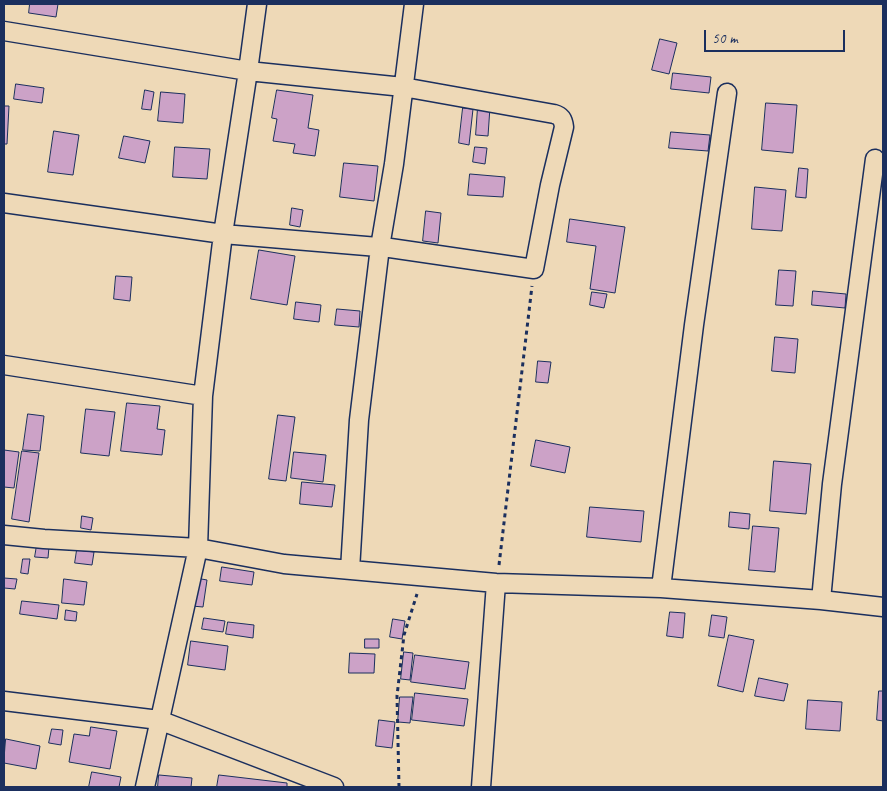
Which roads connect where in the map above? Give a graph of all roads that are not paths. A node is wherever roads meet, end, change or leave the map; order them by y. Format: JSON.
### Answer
{"nodes":[{"id":1,"x":257,"y":4,"type":"edge"},
{"id":2,"x":414,"y":4,"type":"edge"},
{"id":3,"x":4,"y":31,"type":"edge"},
{"id":4,"x":248,"y":70,"type":"junction"},
{"id":5,"x":403,"y":87,"type":"junction"},
{"id":6,"x":727,"y":93,"type":"dead end"},
{"id":7,"x":875,"y":159,"type":"dead end"},
{"id":8,"x":4,"y":203,"type":"edge"},
{"id":9,"x":223,"y":234,"type":"junction"},
{"id":10,"x":380,"y":247,"type":"junction"},
{"id":11,"x":4,"y":365,"type":"edge"},
{"id":12,"x":203,"y":396,"type":"junction"},
{"id":13,"x":4,"y":535,"type":"edge"},
{"id":14,"x":198,"y":548,"type":"junction"},
{"id":15,"x":350,"y":570,"type":"junction"},
{"id":16,"x":496,"y":583,"type":"junction"},
{"id":17,"x":661,"y":588,"type":"junction"},
{"id":18,"x":821,"y":600,"type":"junction"},
{"id":19,"x":883,"y":607,"type":"edge"},
{"id":20,"x":4,"y":701,"type":"edge"},
{"id":21,"x":159,"y":720,"type":"junction"},
{"id":22,"x":145,"y":787,"type":"edge"},
{"id":23,"x":334,"y":787,"type":"edge"},
{"id":24,"x":481,"y":787,"type":"edge"}],
"edges":[{"from":1,"to":4,"type":"street"},
{"from":2,"to":5,"type":"street"},
{"from":3,"to":4,"type":"street"},
{"from":4,"to":5,"type":"street"},
{"from":4,"to":9,"type":"street"},
{"from":5,"to":10,"type":"street"},
{"from":5,"to":10,"type":"street"},
{"from":6,"to":17,"type":"street"},
{"from":7,"to":18,"type":"street"},
{"from":8,"to":9,"type":"street"},
{"from":9,"to":10,"type":"street"},
{"from":9,"to":12,"type":"street"},
{"from":10,"to":15,"type":"street"},
{"from":11,"to":12,"type":"street"},
{"from":12,"to":14,"type":"street"},
{"from":13,"to":14,"type":"street"},
{"from":14,"to":15,"type":"street"},
{"from":14,"to":21,"type":"street"},
{"from":15,"to":16,"type":"street"},
{"from":16,"to":17,"type":"street"},
{"from":16,"to":24,"type":"street"},
{"from":17,"to":18,"type":"street"},
{"from":18,"to":19,"type":"street"},
{"from":20,"to":21,"type":"street"},
{"from":21,"to":22,"type":"street"},
{"from":21,"to":23,"type":"street"}]}
